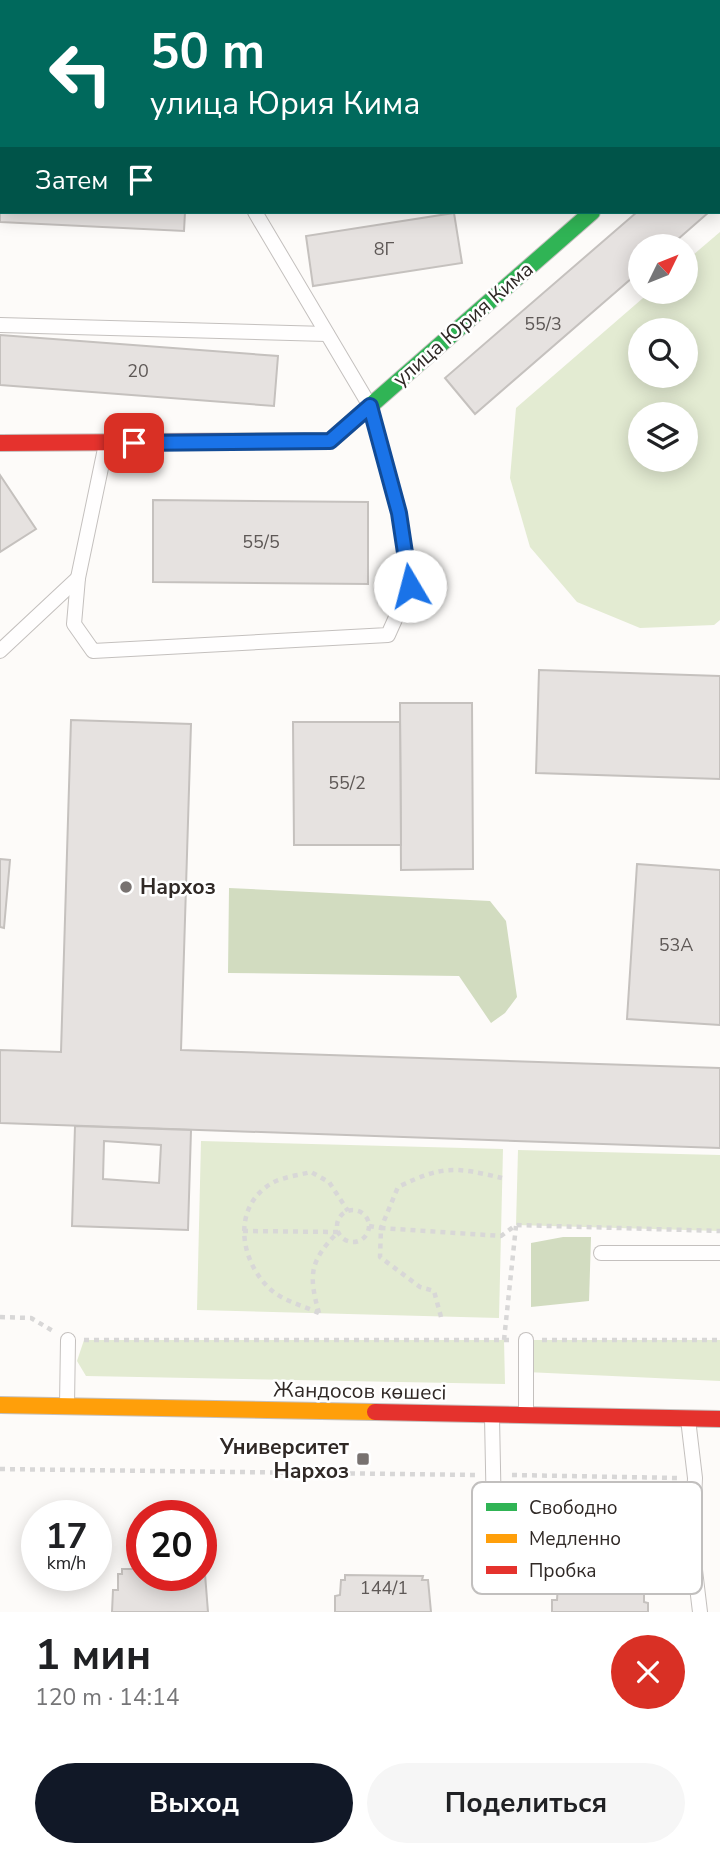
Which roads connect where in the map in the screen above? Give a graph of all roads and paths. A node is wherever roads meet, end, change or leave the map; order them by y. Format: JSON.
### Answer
{"nodes":[{"id":1,"x":256,"y":214,"type":"edge"},
{"id":2,"x":590,"y":214,"type":"edge"},
{"id":3,"x":0,"y":325,"type":"edge"},
{"id":4,"x":327,"y":334,"type":"junction"},
{"id":5,"x":370,"y":406,"type":"junction"},
{"id":6,"x":0,"y":443,"type":"edge"},
{"id":7,"x":107,"y":443,"type":"junction"},
{"id":8,"x":78,"y":578,"type":"junction"},
{"id":9,"x":0,"y":651,"type":"edge"},
{"id":10,"x":502,"y":1178,"type":"dead end"},
{"id":11,"x":348,"y":1211,"type":"junction"},
{"id":12,"x":516,"y":1225,"type":"junction"},
{"id":13,"x":369,"y":1226,"type":"junction"},
{"id":14,"x":381,"y":1228,"type":"junction"},
{"id":15,"x":243,"y":1231,"type":"junction"},
{"id":16,"x":720,"y":1231,"type":"edge"},
{"id":17,"x":338,"y":1232,"type":"junction"},
{"id":18,"x":601,"y":1253,"type":"dead end"},
{"id":19,"x":720,"y":1253,"type":"edge"},
{"id":20,"x":0,"y":1317,"type":"edge"},
{"id":21,"x":441,"y":1317,"type":"dead end"},
{"id":22,"x":68,"y":1340,"type":"junction"},
{"id":23,"x":504,"y":1340,"type":"junction"},
{"id":24,"x":526,"y":1340,"type":"junction"},
{"id":25,"x":720,"y":1340,"type":"edge"},
{"id":26,"x":0,"y":1405,"type":"edge"},
{"id":27,"x":67,"y":1406,"type":"junction"},
{"id":28,"x":492,"y":1414,"type":"junction"},
{"id":29,"x":526,"y":1415,"type":"junction"},
{"id":30,"x":688,"y":1418,"type":"junction"},
{"id":31,"x":720,"y":1419,"type":"edge"},
{"id":32,"x":0,"y":1469,"type":"edge"},
{"id":33,"x":495,"y":1475,"type":"junction"},
{"id":34,"x":695,"y":1478,"type":"junction"},
{"id":35,"x":495,"y":1482,"type":"edge"},
{"id":36,"x":695,"y":1482,"type":"edge"},
{"id":37,"x":698,"y":1594,"type":"edge"},
{"id":38,"x":700,"y":1612,"type":"edge"}],
"edges":[{"from":1,"to":4,"type":"lane"},
{"from":2,"to":5,"type":"main road","name":"улица Юрия Кима"},
{"from":3,"to":4,"type":"lane"},
{"from":4,"to":5,"type":"lane"},
{"from":5,"to":7,"type":"main road","name":"улица Юрия Кима"},
{"from":5,"to":8,"type":"lane"},
{"from":6,"to":7,"type":"main road","name":"улица Юрия Кима"},
{"from":7,"to":8,"type":"lane"},
{"from":8,"to":9,"type":"lane"},
{"from":10,"to":14,"type":"path"},
{"from":11,"to":13,"type":"path"},
{"from":11,"to":15,"type":"path"},
{"from":11,"to":17,"type":"path"},
{"from":12,"to":14,"type":"path"},
{"from":12,"to":16,"type":"path"},
{"from":12,"to":23,"type":"path"},
{"from":13,"to":14,"type":"path"},
{"from":13,"to":17,"type":"path"},
{"from":14,"to":21,"type":"path"},
{"from":15,"to":17,"type":"path"},
{"from":15,"to":17,"type":"path"},
{"from":18,"to":19,"type":"lane"},
{"from":20,"to":22,"type":"path"},
{"from":22,"to":23,"type":"path"},
{"from":22,"to":27,"type":"lane"},
{"from":23,"to":24,"type":"path"},
{"from":24,"to":25,"type":"path"},
{"from":24,"to":29,"type":"lane"},
{"from":26,"to":27,"type":"main road","name":"Жандосов көшесі"},
{"from":27,"to":28,"type":"main road","name":"Жандосов көшесі"},
{"from":28,"to":29,"type":"main road","name":"Жандосов көшесі"},
{"from":28,"to":33,"type":"lane"},
{"from":29,"to":30,"type":"main road","name":"Жандосов көшесі"},
{"from":30,"to":31,"type":"main road","name":"Жандосов көшесі"},
{"from":30,"to":34,"type":"lane"},
{"from":32,"to":33,"type":"path"},
{"from":33,"to":34,"type":"path"},
{"from":33,"to":35,"type":"lane"},
{"from":34,"to":36,"type":"lane"},
{"from":37,"to":38,"type":"lane"}]}
